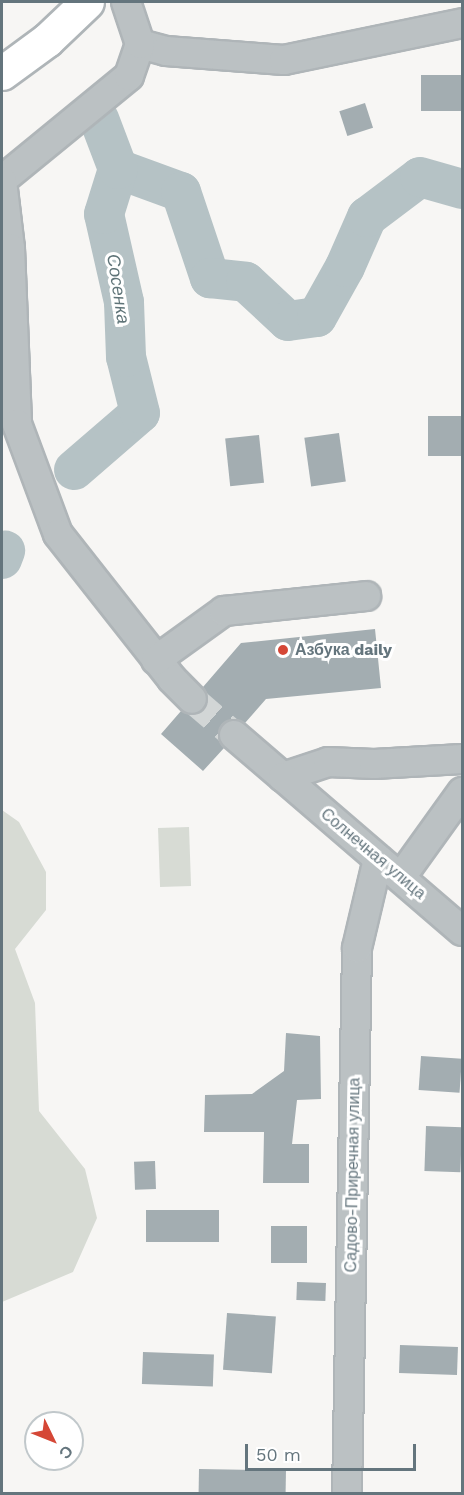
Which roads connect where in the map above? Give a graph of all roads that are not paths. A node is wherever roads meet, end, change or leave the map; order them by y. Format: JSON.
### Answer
{"nodes":[{"id":1,"x":87,"y":2,"type":"edge"},
{"id":2,"x":126,"y":2,"type":"edge"},
{"id":3,"x":462,"y":23,"type":"edge"},
{"id":4,"x":140,"y":44,"type":"junction"},
{"id":5,"x":2,"y":73,"type":"edge"},
{"id":6,"x":2,"y":181,"type":"edge"},
{"id":7,"x":366,"y":596,"type":"dead end"},
{"id":8,"x":156,"y":660,"type":"junction"},
{"id":9,"x":192,"y":699,"type":"tunnel mouth"},
{"id":10,"x":234,"y":735,"type":"tunnel mouth"},
{"id":11,"x":462,"y":759,"type":"edge"},
{"id":12,"x":283,"y":777,"type":"junction"},
{"id":13,"x":462,"y":792,"type":"edge"},
{"id":14,"x":378,"y":860,"type":"junction"},
{"id":15,"x":400,"y":877,"type":"junction"},
{"id":16,"x":462,"y":931,"type":"edge"},
{"id":17,"x":347,"y":1494,"type":"edge"}],
"edges":[{"from":1,"to":5,"type":"main road"},
{"from":2,"to":4,"type":"street"},
{"from":3,"to":4,"type":"street"},
{"from":4,"to":6,"type":"street"},
{"from":6,"to":8,"type":"street"},
{"from":7,"to":8,"type":"street"},
{"from":8,"to":9,"type":"street"},
{"from":10,"to":12,"type":"street","name":"Солнечная улица"},
{"from":11,"to":12,"type":"street"},
{"from":12,"to":14,"type":"street","name":"Солнечная улица"},
{"from":13,"to":15,"type":"street"},
{"from":14,"to":15,"type":"street","name":"Солнечная улица"},
{"from":14,"to":17,"type":"street","name":"Садово-Приречная улица"},
{"from":15,"to":16,"type":"street","name":"Солнечная улица"}]}
